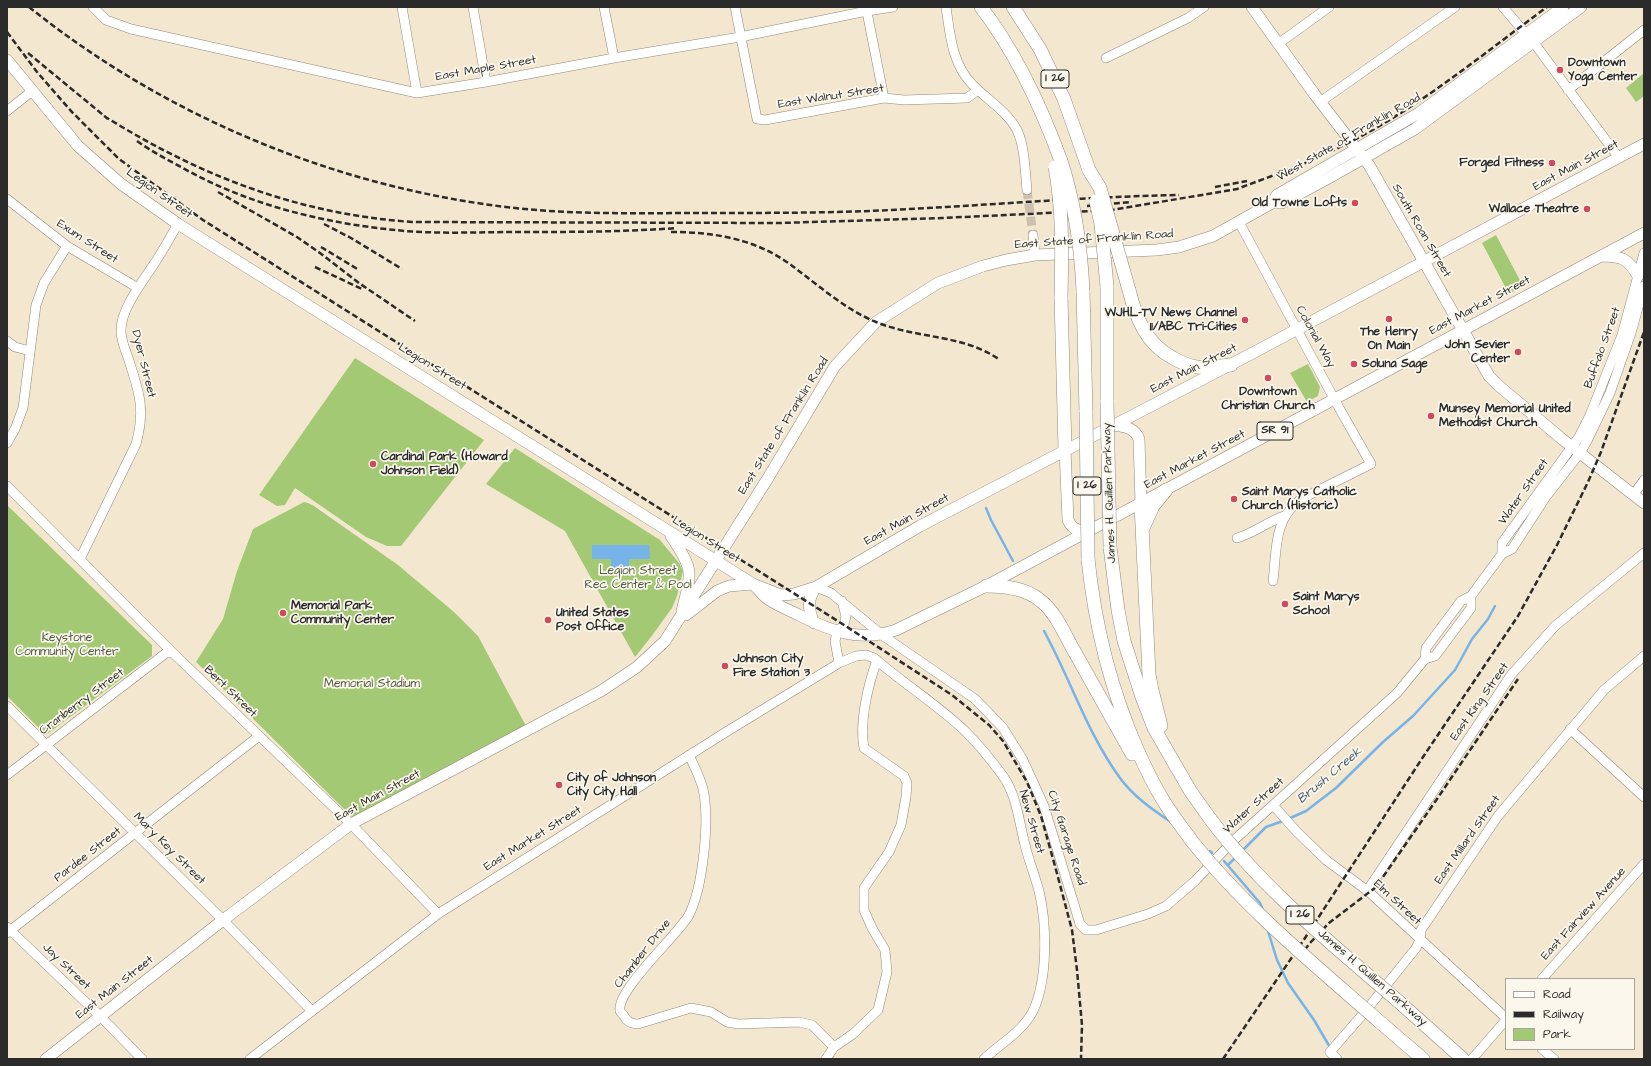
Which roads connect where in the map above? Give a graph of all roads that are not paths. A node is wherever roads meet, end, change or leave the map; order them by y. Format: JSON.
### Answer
{"nodes":[{"id":1,"x":92,"y":7,"type":"edge"},
{"id":2,"x":402,"y":7,"type":"edge"},
{"id":3,"x":473,"y":7,"type":"edge"},
{"id":4,"x":604,"y":7,"type":"edge"},
{"id":5,"x":735,"y":7,"type":"edge"},
{"id":6,"x":892,"y":7,"type":"edge"},
{"id":7,"x":946,"y":7,"type":"edge"},
{"id":8,"x":981,"y":7,"type":"edge"},
{"id":9,"x":1013,"y":7,"type":"edge"},
{"id":10,"x":1204,"y":7,"type":"edge"},
{"id":11,"x":1252,"y":7,"type":"edge"},
{"id":12,"x":1329,"y":7,"type":"edge"},
{"id":13,"x":1455,"y":7,"type":"edge"},
{"id":14,"x":1503,"y":7,"type":"edge"},
{"id":15,"x":1563,"y":7,"type":"edge"},
{"id":16,"x":1581,"y":7,"type":"edge"},
{"id":17,"x":866,"y":9,"type":"edge"},
{"id":18,"x":1644,"y":30,"type":"edge"},
{"id":19,"x":740,"y":37,"type":"junction"},
{"id":20,"x":1529,"y":38,"type":"junction"},
{"id":21,"x":1278,"y":44,"type":"junction"},
{"id":22,"x":614,"y":58,"type":"junction"},
{"id":23,"x":1106,"y":58,"type":"dead end"},
{"id":24,"x":7,"y":60,"type":"edge"},
{"id":25,"x":486,"y":82,"type":"junction"},
{"id":26,"x":978,"y":90,"type":"junction"},
{"id":27,"x":1568,"y":90,"type":"junction"},
{"id":28,"x":32,"y":91,"type":"junction"},
{"id":29,"x":417,"y":93,"type":"junction"},
{"id":30,"x":884,"y":98,"type":"junction"},
{"id":31,"x":1320,"y":102,"type":"junction"},
{"id":32,"x":7,"y":111,"type":"edge"},
{"id":33,"x":1644,"y":144,"type":"edge"},
{"id":34,"x":1356,"y":150,"type":"junction"},
{"id":35,"x":1619,"y":158,"type":"junction"},
{"id":36,"x":1364,"y":159,"type":"junction"},
{"id":37,"x":1058,"y":164,"type":"junction"},
{"id":38,"x":1089,"y":170,"type":"junction"},
{"id":39,"x":1027,"y":190,"type":"tunnel mouth"},
{"id":40,"x":7,"y":199,"type":"edge"},
{"id":41,"x":1272,"y":203,"type":"junction"},
{"id":42,"x":1239,"y":222,"type":"junction"},
{"id":43,"x":178,"y":224,"type":"junction"},
{"id":44,"x":1644,"y":233,"type":"edge"},
{"id":45,"x":1032,"y":235,"type":"tunnel mouth"},
{"id":46,"x":67,"y":246,"type":"junction"},
{"id":47,"x":1644,"y":253,"type":"edge"},
{"id":48,"x":1035,"y":255,"type":"junction"},
{"id":49,"x":1600,"y":256,"type":"junction"},
{"id":50,"x":1424,"y":262,"type":"junction"},
{"id":51,"x":1638,"y":276,"type":"junction"},
{"id":52,"x":1644,"y":286,"type":"edge"},
{"id":53,"x":138,"y":288,"type":"junction"},
{"id":54,"x":1297,"y":330,"type":"junction"},
{"id":55,"x":1462,"y":330,"type":"junction"},
{"id":56,"x":7,"y":341,"type":"edge"},
{"id":57,"x":30,"y":351,"type":"junction"},
{"id":58,"x":1231,"y":364,"type":"junction"},
{"id":59,"x":1334,"y":399,"type":"junction"},
{"id":60,"x":1114,"y":425,"type":"junction"},
{"id":61,"x":7,"y":443,"type":"edge"},
{"id":62,"x":1065,"y":450,"type":"junction"},
{"id":63,"x":1576,"y":450,"type":"junction"},
{"id":64,"x":1644,"y":480,"type":"edge"},
{"id":65,"x":7,"y":486,"type":"edge"},
{"id":66,"x":1166,"y":490,"type":"junction"},
{"id":67,"x":1634,"y":494,"type":"junction"},
{"id":68,"x":1644,"y":503,"type":"edge"},
{"id":69,"x":1141,"y":504,"type":"junction"},
{"id":70,"x":1284,"y":516,"type":"junction"},
{"id":71,"x":668,"y":532,"type":"junction"},
{"id":72,"x":1089,"y":532,"type":"junction"},
{"id":73,"x":1143,"y":532,"type":"junction"},
{"id":74,"x":1237,"y":538,"type":"dead end"},
{"id":75,"x":1644,"y":553,"type":"edge"},
{"id":76,"x":80,"y":559,"type":"junction"},
{"id":77,"x":716,"y":561,"type":"junction"},
{"id":78,"x":1273,"y":581,"type":"dead end"},
{"id":79,"x":753,"y":584,"type":"junction"},
{"id":80,"x":986,"y":586,"type":"junction"},
{"id":81,"x":816,"y":587,"type":"junction"},
{"id":82,"x":842,"y":601,"type":"junction"},
{"id":83,"x":680,"y":619,"type":"junction"},
{"id":84,"x":814,"y":623,"type":"junction"},
{"id":85,"x":837,"y":632,"type":"junction"},
{"id":86,"x":882,"y":635,"type":"junction"},
{"id":87,"x":173,"y":652,"type":"junction"},
{"id":88,"x":1644,"y":656,"type":"edge"},
{"id":89,"x":877,"y":660,"type":"junction"},
{"id":90,"x":841,"y":662,"type":"junction"},
{"id":91,"x":7,"y":706,"type":"edge"},
{"id":92,"x":1570,"y":729,"type":"junction"},
{"id":93,"x":259,"y":736,"type":"junction"},
{"id":94,"x":46,"y":744,"type":"junction"},
{"id":95,"x":1167,"y":749,"type":"junction"},
{"id":96,"x":689,"y":755,"type":"junction"},
{"id":97,"x":7,"y":775,"type":"edge"},
{"id":98,"x":1150,"y":778,"type":"junction"},
{"id":99,"x":1644,"y":797,"type":"edge"},
{"id":100,"x":1273,"y":805,"type":"junction"},
{"id":101,"x":351,"y":824,"type":"junction"},
{"id":102,"x":135,"y":832,"type":"junction"},
{"id":103,"x":1644,"y":864,"type":"edge"},
{"id":104,"x":1367,"y":891,"type":"junction"},
{"id":105,"x":438,"y":914,"type":"junction"},
{"id":106,"x":223,"y":920,"type":"junction"},
{"id":107,"x":1080,"y":924,"type":"joint"},
{"id":108,"x":8,"y":930,"type":"edge"},
{"id":109,"x":1420,"y":940,"type":"junction"},
{"id":110,"x":1543,"y":978,"type":"edge"},
{"id":111,"x":311,"y":1010,"type":"junction"},
{"id":112,"x":100,"y":1016,"type":"junction"},
{"id":113,"x":1505,"y":1018,"type":"edge"},
{"id":114,"x":1505,"y":1020,"type":"edge"},
{"id":115,"x":834,"y":1047,"type":"junction"},
{"id":116,"x":1543,"y":1050,"type":"edge"},
{"id":117,"x":1462,"y":1055,"type":"edge"},
{"id":118,"x":46,"y":1059,"type":"edge"},
{"id":119,"x":142,"y":1059,"type":"edge"},
{"id":120,"x":250,"y":1059,"type":"edge"},
{"id":121,"x":826,"y":1059,"type":"edge"},
{"id":122,"x":984,"y":1059,"type":"edge"},
{"id":123,"x":1337,"y":1059,"type":"edge"},
{"id":124,"x":1423,"y":1059,"type":"edge"},
{"id":125,"x":1554,"y":1059,"type":"edge"}],
"edges":[{"from":1,"to":29,"type":"street","name":"East Maple Street"},
{"from":2,"to":29,"type":"street"},
{"from":3,"to":25,"type":"street"},
{"from":4,"to":22,"type":"street"},
{"from":5,"to":19,"type":"street"},
{"from":6,"to":17,"type":"street","name":"East Maple Street"},
{"from":7,"to":26,"type":"street"},
{"from":8,"to":37,"type":"highway","number":"I 26"},
{"from":9,"to":38,"type":"highway","name":"James H. Quillen Parkway","number":"I 26"},
{"from":10,"to":23,"type":"street"},
{"from":11,"to":21,"type":"main road","name":"South Roan Street"},
{"from":12,"to":21,"type":"street"},
{"from":13,"to":31,"type":"street"},
{"from":14,"to":20,"type":"street"},
{"from":15,"to":20,"type":"main road","name":"West State of Franklin Road"},
{"from":16,"to":20,"type":"main road","name":"West State of Franklin Road"},
{"from":17,"to":19,"type":"street","name":"East Maple Street"},
{"from":17,"to":30,"type":"street"},
{"from":18,"to":27,"type":"street"},
{"from":19,"to":22,"type":"street","name":"East Maple Street"},
{"from":19,"to":30,"type":"street","name":"East Walnut Street"},
{"from":20,"to":27,"type":"street"},
{"from":20,"to":34,"type":"main road","name":"West State of Franklin Road"},
{"from":20,"to":36,"type":"main road","name":"West State of Franklin Road"},
{"from":21,"to":31,"type":"main road","name":"South Roan Street"},
{"from":22,"to":25,"type":"street","name":"East Maple Street"},
{"from":24,"to":28,"type":"main road","name":"Legion Street"},
{"from":25,"to":29,"type":"street","name":"East Maple Street"},
{"from":26,"to":30,"type":"street","name":"East Walnut Street"},
{"from":26,"to":39,"type":"street"},
{"from":27,"to":35,"type":"street"},
{"from":28,"to":32,"type":"street"},
{"from":28,"to":43,"type":"main road","name":"Legion Street"},
{"from":31,"to":34,"type":"main road","name":"South Roan Street"},
{"from":33,"to":35,"type":"main road","name":"East Main Street","number":"SR 91"},
{"from":34,"to":36,"type":"main road","name":"South Roan Street"},
{"from":34,"to":41,"type":"main road","name":"West State of Franklin Road"},
{"from":35,"to":50,"type":"main road","name":"East Main Street","number":"SR 91"},
{"from":36,"to":41,"type":"main road","name":"West State of Franklin Road"},
{"from":36,"to":50,"type":"main road","name":"South Roan Street"},
{"from":37,"to":62,"type":"highway","bridge":true},
{"from":37,"to":98,"type":"highway","name":"James H. Quillen Parkway","number":"I 26","bridge":true},
{"from":38,"to":58,"type":"highway","bridge":true},
{"from":38,"to":95,"type":"highway","name":"James H. Quillen Parkway","number":"I 26","bridge":true},
{"from":40,"to":46,"type":"street","name":"Exum Street"},
{"from":41,"to":42,"type":"main road","name":"East State of Franklin Road"},
{"from":42,"to":48,"type":"main road","name":"East State of Franklin Road"},
{"from":42,"to":54,"type":"street","name":"Colonial Way"},
{"from":43,"to":53,"type":"street","name":"Dyer Street"},
{"from":43,"to":71,"type":"main road","name":"Legion Street"},
{"from":44,"to":49,"type":"main road","name":"East Market Street","number":"SR 91"},
{"from":45,"to":48,"type":"street"},
{"from":46,"to":53,"type":"street","name":"Exum Street"},
{"from":46,"to":57,"type":"street"},
{"from":47,"to":51,"type":"street","name":"Buffalo Street"},
{"from":48,"to":77,"type":"main road","name":"East State of Franklin Road"},
{"from":49,"to":51,"type":"main road"},
{"from":49,"to":55,"type":"main road","name":"East Market Street","number":"SR 91"},
{"from":50,"to":54,"type":"main road","name":"East Main Street","number":"SR 91"},
{"from":50,"to":55,"type":"main road","name":"South Roan Street"},
{"from":51,"to":63,"type":"street","name":"Buffalo Street"},
{"from":52,"to":63,"type":"street","name":"Buffalo Street"},
{"from":53,"to":76,"type":"street","name":"Dyer Street"},
{"from":54,"to":58,"type":"main road","name":"East Main Street","number":"SR 91"},
{"from":54,"to":59,"type":"street","name":"Colonial Way"},
{"from":55,"to":59,"type":"main road","name":"East Market Street","number":"SR 91"},
{"from":55,"to":63,"type":"main road","name":"South Roan Street"},
{"from":56,"to":57,"type":"street"},
{"from":57,"to":61,"type":"street"},
{"from":58,"to":60,"type":"main road","name":"East Main Street","number":"SR 91"},
{"from":59,"to":66,"type":"main road","name":"East Market Street","number":"SR 91"},
{"from":59,"to":70,"type":"street","name":"Colonial Way"},
{"from":60,"to":62,"type":"main road","name":"East Main Street","number":"SR 91"},
{"from":60,"to":69,"type":"main road"},
{"from":62,"to":72,"type":"main road"},
{"from":62,"to":81,"type":"main road","name":"East Main Street","number":"SR 91"},
{"from":63,"to":67,"type":"main road","name":"South Roan Street"},
{"from":63,"to":100,"type":"street","name":"Water Street"},
{"from":64,"to":67,"type":"street"},
{"from":65,"to":76,"type":"street","name":"Bert Street"},
{"from":66,"to":69,"type":"main road","name":"East Market Street","number":"SR 91"},
{"from":66,"to":73,"type":"highway"},
{"from":67,"to":68,"type":"main road","name":"South Roan Street"},
{"from":69,"to":72,"type":"main road","name":"East Market Street","number":"SR 91"},
{"from":69,"to":73,"type":"highway"},
{"from":70,"to":74,"type":"street"},
{"from":70,"to":78,"type":"street"},
{"from":71,"to":77,"type":"main road","name":"Legion Street"},
{"from":71,"to":83,"type":"main road"},
{"from":72,"to":80,"type":"main road","name":"East Market Street","number":"SR 91"},
{"from":73,"to":95,"type":"highway"},
{"from":75,"to":104,"type":"street","name":"East King Street"},
{"from":76,"to":87,"type":"street","name":"Bert Street"},
{"from":77,"to":79,"type":"main road","name":"Legion Street","number":"SR 91"},
{"from":77,"to":83,"type":"main road","name":"East Main Street"},
{"from":79,"to":81,"type":"main road","name":"East Main Street","number":"SR 91"},
{"from":79,"to":83,"type":"main road"},
{"from":79,"to":84,"type":"main road","name":"Legion Street","number":"SR 91"},
{"from":80,"to":86,"type":"main road","name":"East Market Street","number":"SR 91"},
{"from":80,"to":98,"type":"highway"},
{"from":81,"to":82,"type":"street"},
{"from":81,"to":84,"type":"main road"},
{"from":82,"to":85,"type":"street"},
{"from":82,"to":86,"type":"street","name":"City Garage Road"},
{"from":83,"to":101,"type":"main road","name":"East Main Street"},
{"from":84,"to":85,"type":"main road","name":"Legion Street","number":"SR 91"},
{"from":85,"to":86,"type":"main road","name":"Legion Street","number":"SR 91"},
{"from":85,"to":90,"type":"street"},
{"from":86,"to":107,"type":"street","name":"City Garage Road"},
{"from":87,"to":93,"type":"street","name":"Bert Street"},
{"from":87,"to":94,"type":"street","name":"Cranberry Street"},
{"from":88,"to":92,"type":"street","name":"East Millard Street"},
{"from":89,"to":90,"type":"street","name":"New Street"},
{"from":89,"to":115,"type":"street"},
{"from":89,"to":122,"type":"street","name":"New Street"},
{"from":90,"to":96,"type":"street","name":"East Market Street"},
{"from":91,"to":94,"type":"street","name":"Mary Key Street"},
{"from":92,"to":99,"type":"street"},
{"from":92,"to":109,"type":"street","name":"East Millard Street"},
{"from":93,"to":101,"type":"street","name":"Bert Street"},
{"from":93,"to":102,"type":"street","name":"Pardee Street"},
{"from":94,"to":97,"type":"street","name":"Cranberry Street"},
{"from":94,"to":102,"type":"street","name":"Mary Key Street"},
{"from":95,"to":117,"type":"highway","name":"James H. Quillen Parkway","number":"I 26","bridge":true},
{"from":96,"to":105,"type":"street","name":"East Market Street"},
{"from":96,"to":115,"type":"street","name":"Chamber Drive"},
{"from":98,"to":124,"type":"highway","name":"James H. Quillen Parkway","number":"I 26","bridge":true},
{"from":100,"to":104,"type":"street","name":"Elm Street"},
{"from":100,"to":107,"type":"street","name":"Water Street"},
{"from":101,"to":105,"type":"street","name":"Bert Street"},
{"from":101,"to":106,"type":"main road","name":"East Main Street"},
{"from":102,"to":106,"type":"street","name":"Mary Key Street"},
{"from":102,"to":108,"type":"street","name":"Pardee Street"},
{"from":103,"to":110,"type":"street","name":"East Fairview Avenue"},
{"from":104,"to":109,"type":"street","name":"Elm Street"},
{"from":105,"to":111,"type":"street","name":"East Market Street"},
{"from":106,"to":111,"type":"street","name":"Mary Key Street"},
{"from":106,"to":112,"type":"main road","name":"East Main Street"},
{"from":108,"to":112,"type":"street","name":"Jay Street"},
{"from":109,"to":113,"type":"street","name":"Elm Street"},
{"from":109,"to":123,"type":"street","name":"East Millard Street"},
{"from":111,"to":120,"type":"street","name":"East Market Street"},
{"from":112,"to":118,"type":"main road","name":"East Main Street"},
{"from":112,"to":119,"type":"street","name":"Jay Street"},
{"from":114,"to":117,"type":"street"},
{"from":115,"to":121,"type":"street"},
{"from":116,"to":125,"type":"street"}]}
